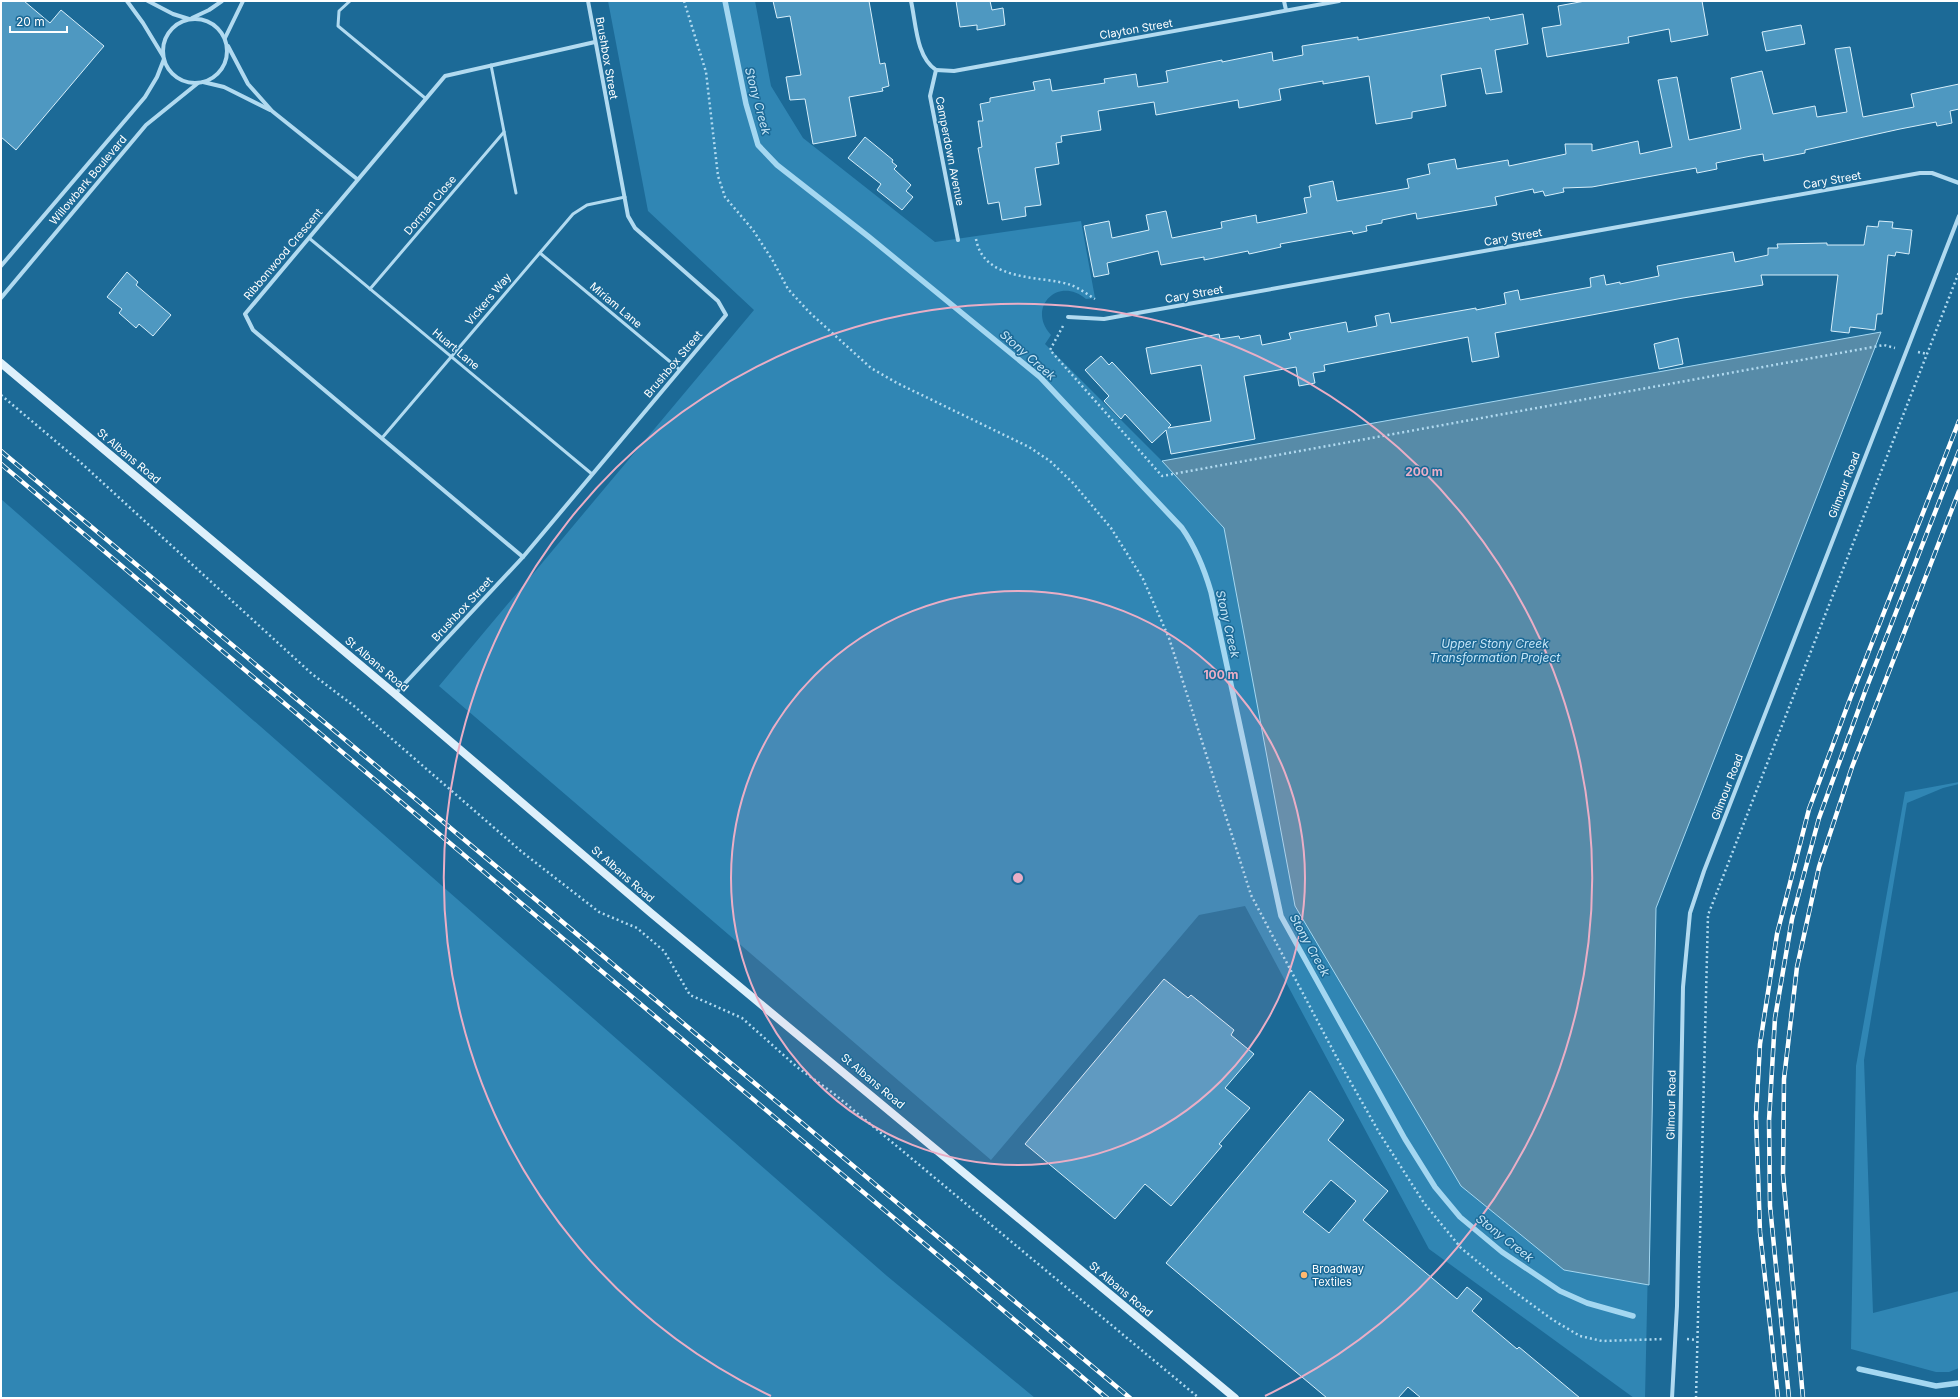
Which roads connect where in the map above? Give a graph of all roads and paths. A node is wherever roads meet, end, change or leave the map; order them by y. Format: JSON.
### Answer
{"nodes":[{"id":1,"x":127,"y":1,"type":"edge"},
{"id":2,"x":148,"y":1,"type":"edge"},
{"id":3,"x":222,"y":1,"type":"edge"},
{"id":4,"x":243,"y":1,"type":"edge"},
{"id":5,"x":350,"y":1,"type":"edge"},
{"id":6,"x":588,"y":1,"type":"edge"},
{"id":7,"x":684,"y":1,"type":"edge"},
{"id":8,"x":911,"y":1,"type":"edge"},
{"id":9,"x":1284,"y":1,"type":"edge"},
{"id":10,"x":1339,"y":1,"type":"edge"},
{"id":11,"x":1286,"y":10,"type":"junction"},
{"id":12,"x":190,"y":19,"type":"junction"},
{"id":13,"x":225,"y":38,"type":"junction"},
{"id":14,"x":595,"y":42,"type":"junction"},
{"id":15,"x":227,"y":44,"type":"junction"},
{"id":16,"x":164,"y":59,"type":"junction"},
{"id":17,"x":492,"y":65,"type":"junction"},
{"id":18,"x":936,"y":70,"type":"junction"},
{"id":19,"x":203,"y":82,"type":"junction"},
{"id":20,"x":198,"y":83,"type":"junction"},
{"id":21,"x":425,"y":98,"type":"junction"},
{"id":22,"x":272,"y":111,"type":"junction"},
{"id":23,"x":504,"y":132,"type":"junction"},
{"id":24,"x":357,"y":179,"type":"junction"},
{"id":25,"x":1959,"y":183,"type":"edge"},
{"id":26,"x":516,"y":193,"type":"dead end"},
{"id":27,"x":625,"y":197,"type":"junction"},
{"id":28,"x":1959,"y":216,"type":"edge"},
{"id":29,"x":309,"y":238,"type":"junction"},
{"id":30,"x":976,"y":239,"type":"dead end"},
{"id":31,"x":958,"y":240,"type":"dead end"},
{"id":32,"x":540,"y":253,"type":"junction"},
{"id":33,"x":1,"y":266,"type":"edge"},
{"id":34,"x":1959,"y":272,"type":"edge"},
{"id":35,"x":370,"y":289,"type":"junction"},
{"id":36,"x":1,"y":298,"type":"edge"},
{"id":37,"x":1095,"y":299,"type":"dead end"},
{"id":38,"x":1068,"y":317,"type":"joint"},
{"id":39,"x":1906,"y":350,"type":"junction"},
{"id":40,"x":1927,"y":354,"type":"junction"},
{"id":41,"x":451,"y":357,"type":"junction"},
{"id":42,"x":1,"y":363,"type":"edge"},
{"id":43,"x":680,"y":370,"type":"junction"},
{"id":44,"x":1,"y":395,"type":"edge"},
{"id":45,"x":382,"y":438,"type":"junction"},
{"id":46,"x":592,"y":474,"type":"junction"},
{"id":47,"x":523,"y":557,"type":"junction"},
{"id":48,"x":395,"y":694,"type":"junction"},
{"id":49,"x":1675,"y":1339,"type":"junction"},
{"id":50,"x":1696,"y":1340,"type":"junction"},
{"id":51,"x":1199,"y":1398,"type":"edge"},
{"id":52,"x":1235,"y":1398,"type":"edge"},
{"id":53,"x":1672,"y":1398,"type":"edge"},
{"id":54,"x":1696,"y":1398,"type":"edge"}],
"edges":[{"from":1,"to":16,"type":"street"},
{"from":2,"to":12,"type":"street"},
{"from":3,"to":12,"type":"street"},
{"from":4,"to":13,"type":"street"},
{"from":5,"to":21,"type":"lane"},
{"from":6,"to":14,"type":"street","name":"Brushbox Street"},
{"from":7,"to":49,"type":"path"},
{"from":8,"to":18,"type":"street"},
{"from":9,"to":11,"type":"street"},
{"from":10,"to":11,"type":"street","name":"Clayton Street"},
{"from":11,"to":18,"type":"street","name":"Clayton Street"},
{"from":12,"to":13,"type":"street"},
{"from":12,"to":16,"type":"street"},
{"from":13,"to":15,"type":"street"},
{"from":14,"to":17,"type":"street","name":"Ribbonwood Crescent"},
{"from":14,"to":27,"type":"street","name":"Brushbox Street"},
{"from":15,"to":19,"type":"street"},
{"from":15,"to":22,"type":"street"},
{"from":16,"to":20,"type":"street"},
{"from":16,"to":33,"type":"street","name":"Willowbark Boulevard"},
{"from":17,"to":21,"type":"street","name":"Ribbonwood Crescent"},
{"from":17,"to":23,"type":"lane"},
{"from":18,"to":31,"type":"street","name":"Camperdown Avenue"},
{"from":19,"to":20,"type":"street"},
{"from":19,"to":22,"type":"street"},
{"from":20,"to":36,"type":"street","name":"Willowbark Boulevard"},
{"from":21,"to":24,"type":"street","name":"Ribbonwood Crescent"},
{"from":22,"to":24,"type":"street"},
{"from":23,"to":26,"type":"lane"},
{"from":23,"to":35,"type":"lane","name":"Dorman Close"},
{"from":24,"to":29,"type":"street","name":"Ribbonwood Crescent"},
{"from":25,"to":38,"type":"street","name":"Cary Street"},
{"from":27,"to":32,"type":"lane","name":"Vickers Way"},
{"from":27,"to":43,"type":"street","name":"Brushbox Street"},
{"from":28,"to":39,"type":"street","name":"Gilmour Road"},
{"from":29,"to":35,"type":"lane","name":"Huart Lane"},
{"from":29,"to":45,"type":"street","name":"Ribbonwood Crescent"},
{"from":30,"to":37,"type":"path"},
{"from":32,"to":41,"type":"lane","name":"Vickers Way"},
{"from":32,"to":43,"type":"lane","name":"Miriam Lane"},
{"from":34,"to":40,"type":"path"},
{"from":35,"to":41,"type":"lane","name":"Huart Lane"},
{"from":38,"to":39,"type":"path"},
{"from":39,"to":40,"type":"path"},
{"from":39,"to":49,"type":"street","name":"Gilmour Road"},
{"from":40,"to":50,"type":"path"},
{"from":41,"to":45,"type":"lane","name":"Vickers Way"},
{"from":41,"to":46,"type":"lane","name":"Huart Lane"},
{"from":42,"to":48,"type":"main road","name":"St Albans Road"},
{"from":43,"to":46,"type":"street","name":"Brushbox Street"},
{"from":44,"to":51,"type":"path"},
{"from":45,"to":47,"type":"street","name":"Ribbonwood Crescent"},
{"from":46,"to":47,"type":"street","name":"Brushbox Street"},
{"from":47,"to":48,"type":"street","name":"Brushbox Street"},
{"from":48,"to":52,"type":"main road","name":"St Albans Road"},
{"from":49,"to":50,"type":"path"},
{"from":49,"to":53,"type":"street","name":"Gilmour Road"},
{"from":50,"to":54,"type":"path"}]}
